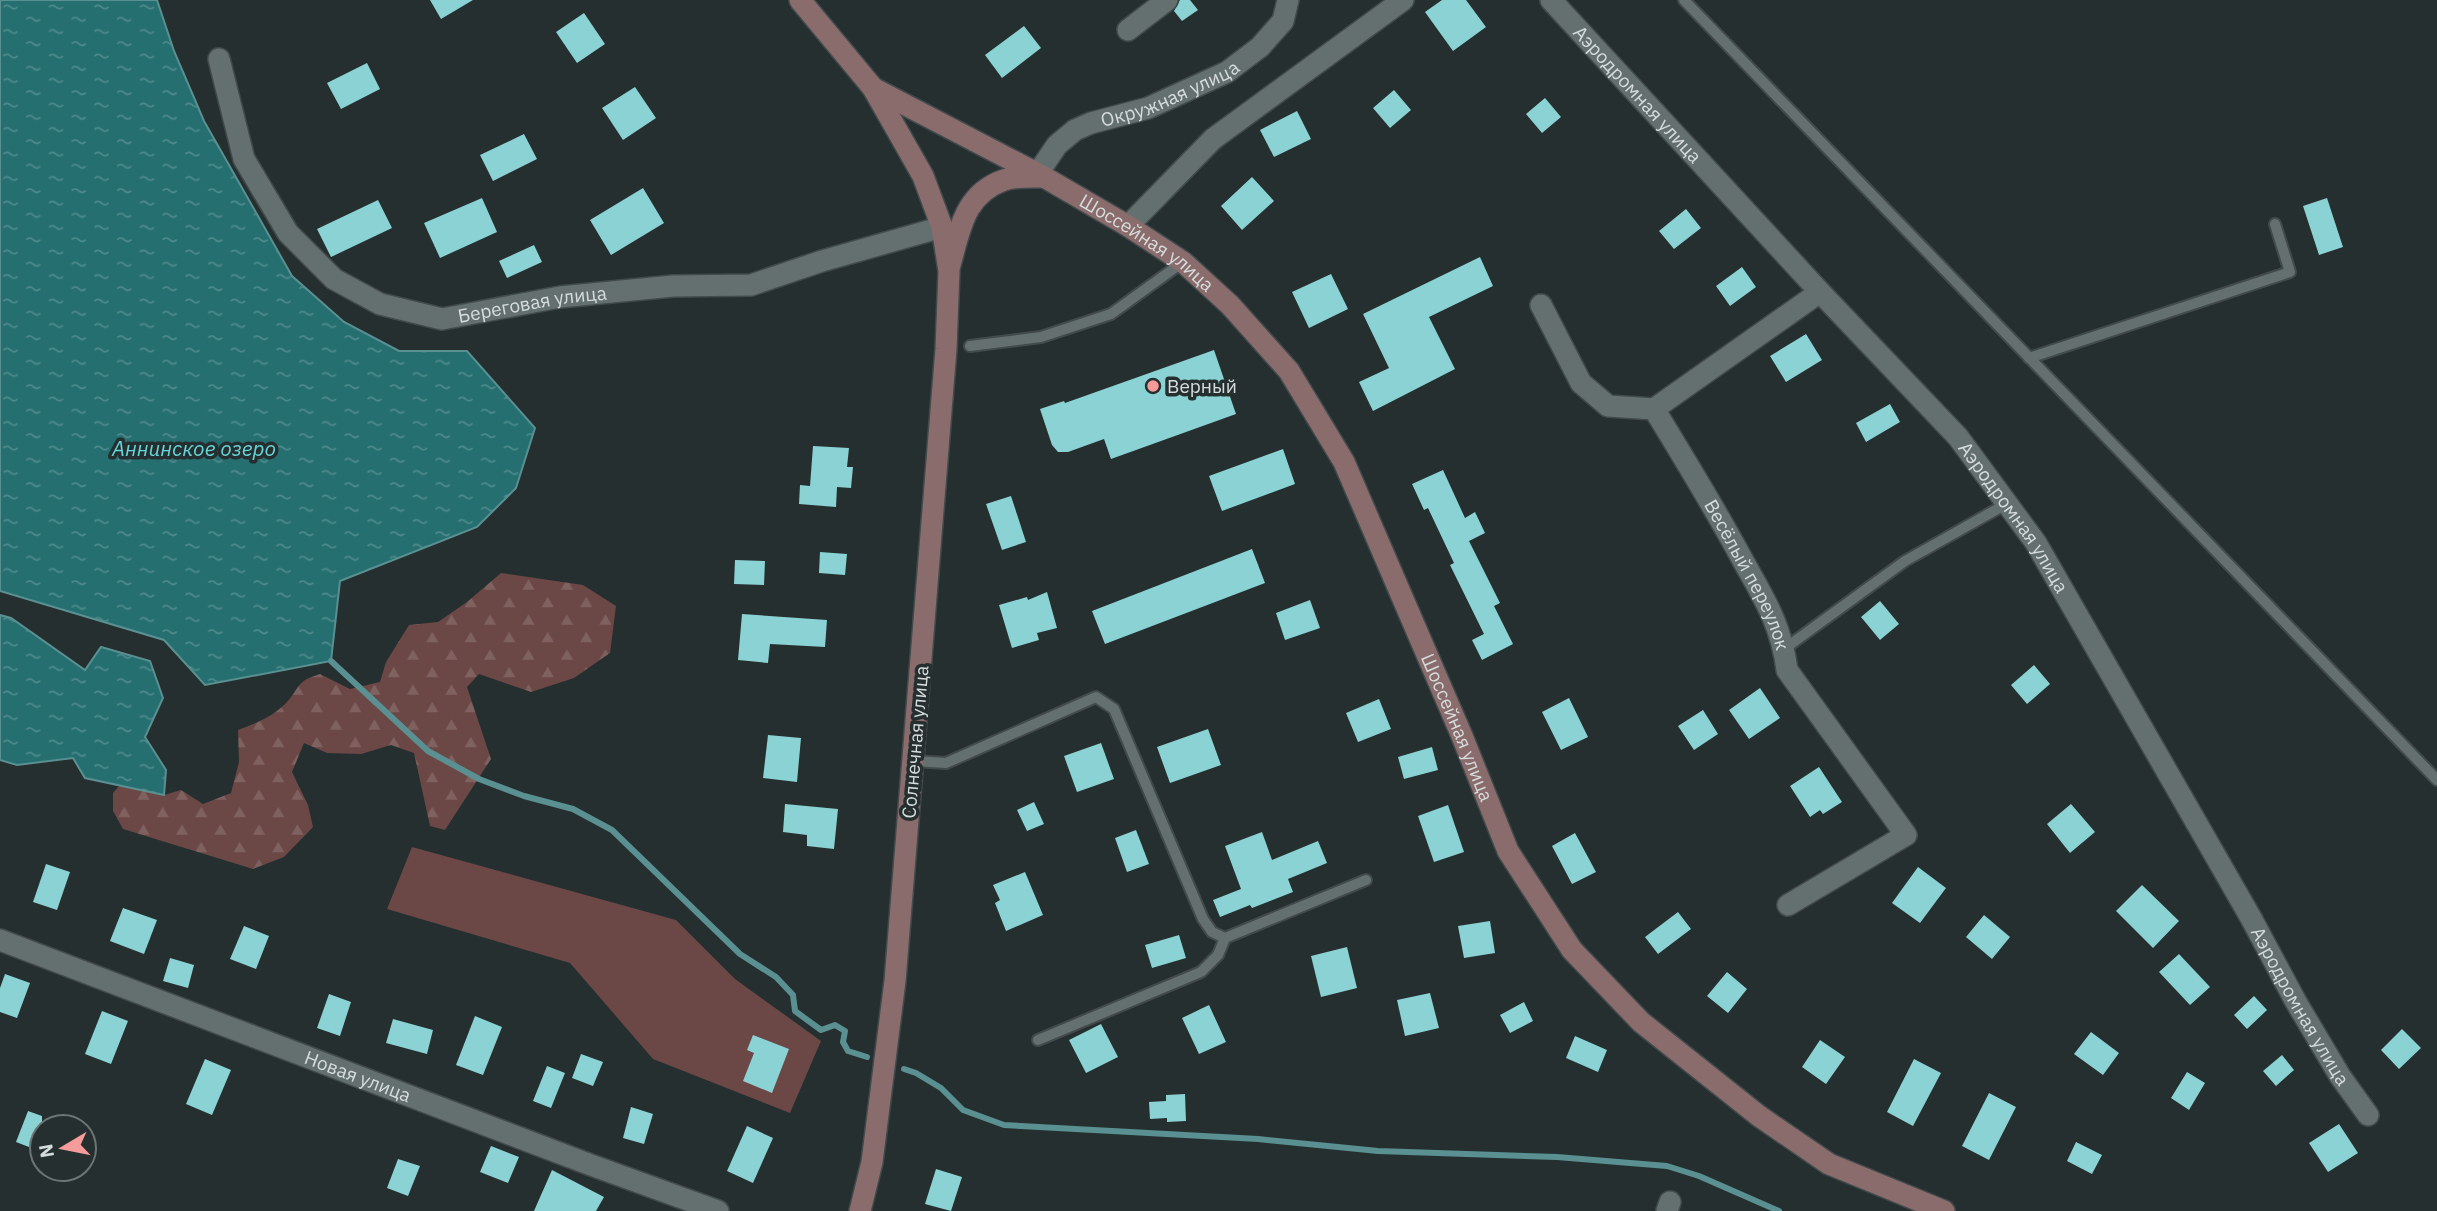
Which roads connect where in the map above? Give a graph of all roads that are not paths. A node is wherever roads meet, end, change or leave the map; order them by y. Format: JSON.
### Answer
{"nodes":[{"id":1,"x":800,"y":0,"type":"edge"},
{"id":2,"x":1167,"y":0,"type":"edge"},
{"id":3,"x":1288,"y":0,"type":"edge"},
{"id":4,"x":1403,"y":0,"type":"edge"},
{"id":5,"x":1551,"y":0,"type":"edge"},
{"id":6,"x":1684,"y":0,"type":"edge"},
{"id":7,"x":1128,"y":30,"type":"dead end"},
{"id":8,"x":219,"y":59,"type":"dead end"},
{"id":9,"x":873,"y":89,"type":"junction"},
{"id":10,"x":1041,"y":175,"type":"junction"},
{"id":11,"x":2275,"y":224,"type":"dead end"},
{"id":12,"x":1128,"y":226,"type":"junction"},
{"id":13,"x":942,"y":227,"type":"junction"},
{"id":14,"x":1183,"y":262,"type":"junction"},
{"id":15,"x":949,"y":271,"type":"junction"},
{"id":16,"x":1820,"y":292,"type":"junction"},
{"id":17,"x":1541,"y":305,"type":"dead end"},
{"id":18,"x":970,"y":346,"type":"dead end"},
{"id":19,"x":2029,"y":358,"type":"junction"},
{"id":20,"x":1654,"y":409,"type":"junction"},
{"id":21,"x":2008,"y":503,"type":"junction"},
{"id":22,"x":1784,"y":649,"type":"junction"},
{"id":23,"x":914,"y":761,"type":"junction"},
{"id":24,"x":2437,"y":780,"type":"edge"},
{"id":25,"x":1366,"y":880,"type":"dead end"},
{"id":26,"x":1788,"y":905,"type":"dead end"},
{"id":27,"x":1225,"y":938,"type":"junction"},
{"id":28,"x":0,"y":940,"type":"edge"},
{"id":29,"x":1038,"y":1040,"type":"dead end"},
{"id":30,"x":2368,"y":1115,"type":"dead end"},
{"id":31,"x":718,"y":1211,"type":"edge"},
{"id":32,"x":860,"y":1211,"type":"edge"},
{"id":33,"x":1944,"y":1211,"type":"edge"}],
"edges":[{"from":1,"to":9,"type":"main road"},
{"from":2,"to":7,"type":"street"},
{"from":3,"to":10,"type":"street","name":"Окружная улица"},
{"from":4,"to":12,"type":"street"},
{"from":5,"to":16,"type":"street","name":"Аэродромная улица"},
{"from":6,"to":19,"type":"lane"},
{"from":8,"to":13,"type":"street","name":"Береговая улица"},
{"from":9,"to":10,"type":"main road","name":"Шоссейная улица"},
{"from":9,"to":13,"type":"main road"},
{"from":10,"to":12,"type":"main road","name":"Шоссейная улица"},
{"from":10,"to":15,"type":"main road"},
{"from":11,"to":19,"type":"lane"},
{"from":12,"to":14,"type":"main road","name":"Шоссейная улица"},
{"from":13,"to":15,"type":"main road"},
{"from":14,"to":18,"type":"lane"},
{"from":14,"to":33,"type":"main road","name":"Шоссейная улица"},
{"from":15,"to":23,"type":"main road","name":"Солнечная улица"},
{"from":16,"to":20,"type":"street"},
{"from":16,"to":21,"type":"street","name":"Аэродромная улица"},
{"from":17,"to":20,"type":"street"},
{"from":19,"to":24,"type":"lane"},
{"from":20,"to":22,"type":"street","name":"Весёлый переулок"},
{"from":21,"to":22,"type":"lane"},
{"from":21,"to":30,"type":"street","name":"Аэродромная улица"},
{"from":22,"to":26,"type":"street","name":"Весёлый переулок"},
{"from":23,"to":27,"type":"lane"},
{"from":23,"to":32,"type":"main road","name":"Солнечная улица"},
{"from":25,"to":27,"type":"lane"},
{"from":27,"to":29,"type":"lane"},
{"from":28,"to":31,"type":"street","name":"Новая улица"}]}
